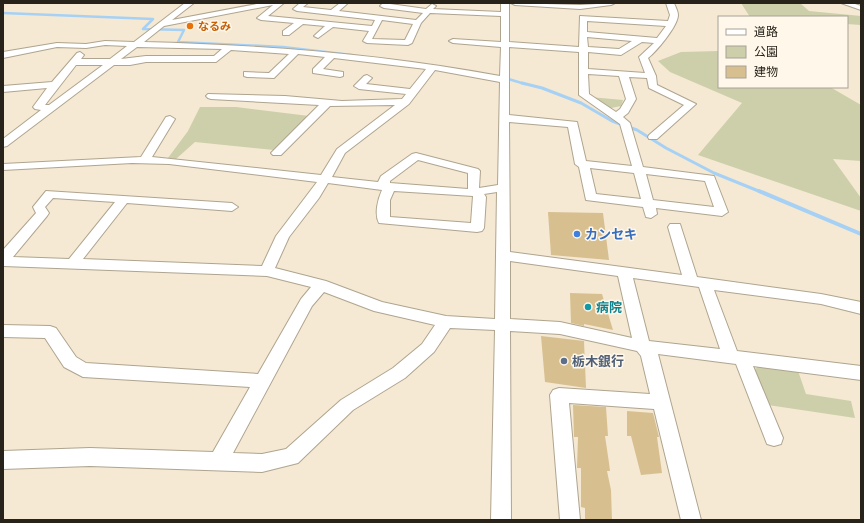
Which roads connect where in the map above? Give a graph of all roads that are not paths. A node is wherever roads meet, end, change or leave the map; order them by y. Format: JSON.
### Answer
{"nodes":[{"id":1,"x":190,"y":3,"type":"edge"},
{"id":2,"x":233,"y":3,"type":"edge"},
{"id":3,"x":273,"y":3,"type":"edge"},
{"id":4,"x":280,"y":3,"type":"edge"},
{"id":5,"x":304,"y":3,"type":"edge"},
{"id":6,"x":344,"y":3,"type":"edge"},
{"id":7,"x":386,"y":3,"type":"edge"},
{"id":8,"x":436,"y":3,"type":"edge"},
{"id":9,"x":515,"y":3,"type":"edge"},
{"id":10,"x":611,"y":3,"type":"edge"},
{"id":11,"x":670,"y":3,"type":"edge"},
{"id":12,"x":846,"y":3,"type":"edge"},
{"id":13,"x":593,"y":4,"type":"edge"},
{"id":14,"x":221,"y":5,"type":"dead end"},
{"id":15,"x":255,"y":7,"type":"junction"},
{"id":16,"x":861,"y":8,"type":"edge"},
{"id":17,"x":505,"y":9,"type":"edge"},
{"id":18,"x":236,"y":11,"type":"junction"},
{"id":19,"x":428,"y":11,"type":"junction"},
{"id":20,"x":332,"y":13,"type":"junction"},
{"id":21,"x":380,"y":18,"type":"junction"},
{"id":22,"x":300,"y":22,"type":"junction"},
{"id":23,"x":418,"y":22,"type":"junction"},
{"id":24,"x":671,"y":24,"type":"junction"},
{"id":25,"x":161,"y":25,"type":"junction"},
{"id":26,"x":331,"y":25,"type":"junction"},
{"id":27,"x":374,"y":28,"type":"junction"},
{"id":28,"x":286,"y":33,"type":"dead end"},
{"id":29,"x":583,"y":34,"type":"junction"},
{"id":30,"x":318,"y":36,"type":"dead end"},
{"id":31,"x":640,"y":40,"type":"junction"},
{"id":32,"x":659,"y":41,"type":"junction"},
{"id":33,"x":453,"y":42,"type":"dead end"},
{"id":34,"x":504,"y":43,"type":"junction"},
{"id":35,"x":136,"y":44,"type":"junction"},
{"id":36,"x":86,"y":46,"type":"junction"},
{"id":37,"x":229,"y":47,"type":"junction"},
{"id":38,"x":584,"y":49,"type":"junction"},
{"id":39,"x":296,"y":52,"type":"junction"},
{"id":40,"x":3,"y":54,"type":"edge"},
{"id":41,"x":332,"y":56,"type":"junction"},
{"id":42,"x":76,"y":62,"type":"junction"},
{"id":43,"x":113,"y":62,"type":"junction"},
{"id":44,"x":432,"y":68,"type":"junction"},
{"id":45,"x":584,"y":71,"type":"junction"},
{"id":46,"x":247,"y":74,"type":"dead end"},
{"id":47,"x":340,"y":74,"type":"dead end"},
{"id":48,"x":623,"y":74,"type":"junction"},
{"id":49,"x":651,"y":76,"type":"junction"},
{"id":50,"x":367,"y":78,"type":"dead end"},
{"id":51,"x":504,"y":80,"type":"junction"},
{"id":52,"x":55,"y":84,"type":"junction"},
{"id":53,"x":3,"y":89,"type":"edge"},
{"id":54,"x":413,"y":92,"type":"junction"},
{"id":55,"x":212,"y":96,"type":"dead end"},
{"id":56,"x":406,"y":102,"type":"junction"},
{"id":57,"x":327,"y":103,"type":"junction"},
{"id":58,"x":51,"y":108,"type":"junction"},
{"id":59,"x":617,"y":116,"type":"junction"},
{"id":60,"x":504,"y":118,"type":"junction"},
{"id":61,"x":170,"y":119,"type":"dead end"},
{"id":62,"x":18,"y":133,"type":"junction"},
{"id":63,"x":3,"y":134,"type":"edge"},
{"id":64,"x":653,"y":137,"type":"dead end"},
{"id":65,"x":3,"y":144,"type":"edge"},
{"id":66,"x":276,"y":153,"type":"dead end"},
{"id":67,"x":146,"y":160,"type":"junction"},
{"id":68,"x":584,"y":165,"type":"junction"},
{"id":69,"x":3,"y":167,"type":"edge"},
{"id":70,"x":640,"y":170,"type":"junction"},
{"id":71,"x":325,"y":180,"type":"junction"},
{"id":72,"x":386,"y":186,"type":"junction"},
{"id":73,"x":503,"y":188,"type":"junction"},
{"id":74,"x":478,"y":193,"type":"junction"},
{"id":75,"x":124,"y":199,"type":"junction"},
{"id":76,"x":232,"y":207,"type":"dead end"},
{"id":77,"x":650,"y":209,"type":"junction"},
{"id":78,"x":675,"y":227,"type":"dead end"},
{"id":79,"x":504,"y":256,"type":"junction"},
{"id":80,"x":3,"y":260,"type":"edge"},
{"id":81,"x":73,"y":263,"type":"junction"},
{"id":82,"x":267,"y":271,"type":"junction"},
{"id":83,"x":624,"y":272,"type":"junction"},
{"id":84,"x":697,"y":281,"type":"junction"},
{"id":85,"x":321,"y":285,"type":"junction"},
{"id":86,"x":861,"y":308,"type":"edge"},
{"id":87,"x":446,"y":322,"type":"junction"},
{"id":88,"x":504,"y":324,"type":"junction"},
{"id":89,"x":3,"y":331,"type":"edge"},
{"id":90,"x":642,"y":346,"type":"junction"},
{"id":91,"x":736,"y":357,"type":"junction"},
{"id":92,"x":861,"y":373,"type":"edge"},
{"id":93,"x":261,"y":381,"type":"junction"},
{"id":94,"x":662,"y":402,"type":"junction"},
{"id":95,"x":774,"y":438,"type":"dead end"},
{"id":96,"x":3,"y":460,"type":"edge"},
{"id":97,"x":218,"y":462,"type":"junction"},
{"id":98,"x":500,"y":520,"type":"edge"},
{"id":99,"x":570,"y":520,"type":"edge"},
{"id":100,"x":691,"y":520,"type":"edge"}],
"edges":[{"from":1,"to":25,"type":"street"},
{"from":2,"to":15,"type":"street"},
{"from":3,"to":15,"type":"street"},
{"from":4,"to":22,"type":"street"},
{"from":5,"to":20,"type":"street"},
{"from":6,"to":20,"type":"street"},
{"from":7,"to":19,"type":"street"},
{"from":8,"to":19,"type":"street"},
{"from":9,"to":13,"type":"street"},
{"from":10,"to":13,"type":"street"},
{"from":11,"to":24,"type":"street"},
{"from":12,"to":16,"type":"street"},
{"from":14,"to":18,"type":"street"},
{"from":15,"to":18,"type":"street"},
{"from":17,"to":19,"type":"street"},
{"from":17,"to":34,"type":"street"},
{"from":18,"to":25,"type":"street"},
{"from":19,"to":23,"type":"street"},
{"from":20,"to":21,"type":"street"},
{"from":21,"to":23,"type":"street"},
{"from":21,"to":27,"type":"street"},
{"from":22,"to":26,"type":"street"},
{"from":22,"to":28,"type":"street"},
{"from":23,"to":27,"type":"street"},
{"from":24,"to":29,"type":"street"},
{"from":24,"to":32,"type":"street"},
{"from":25,"to":35,"type":"street"},
{"from":26,"to":27,"type":"street"},
{"from":26,"to":30,"type":"street"},
{"from":29,"to":31,"type":"street"},
{"from":29,"to":38,"type":"street"},
{"from":31,"to":32,"type":"street"},
{"from":31,"to":38,"type":"street"},
{"from":32,"to":49,"type":"street"},
{"from":33,"to":34,"type":"street"},
{"from":34,"to":38,"type":"street"},
{"from":34,"to":51,"type":"street"},
{"from":35,"to":36,"type":"street"},
{"from":35,"to":37,"type":"street"},
{"from":35,"to":43,"type":"street"},
{"from":36,"to":40,"type":"street"},
{"from":36,"to":42,"type":"street"},
{"from":37,"to":39,"type":"street"},
{"from":37,"to":43,"type":"street"},
{"from":38,"to":45,"type":"street"},
{"from":39,"to":41,"type":"street"},
{"from":39,"to":46,"type":"street"},
{"from":41,"to":44,"type":"street"},
{"from":41,"to":47,"type":"street"},
{"from":42,"to":43,"type":"street"},
{"from":42,"to":52,"type":"street"},
{"from":43,"to":58,"type":"street"},
{"from":44,"to":51,"type":"street"},
{"from":44,"to":54,"type":"street"},
{"from":45,"to":48,"type":"street"},
{"from":45,"to":59,"type":"street"},
{"from":48,"to":49,"type":"street"},
{"from":48,"to":59,"type":"street"},
{"from":49,"to":64,"type":"street"},
{"from":50,"to":54,"type":"street"},
{"from":51,"to":60,"type":"street"},
{"from":52,"to":53,"type":"street"},
{"from":52,"to":58,"type":"street"},
{"from":54,"to":56,"type":"street"},
{"from":55,"to":57,"type":"street"},
{"from":56,"to":57,"type":"street"},
{"from":56,"to":71,"type":"street"},
{"from":57,"to":66,"type":"street"},
{"from":58,"to":62,"type":"street"},
{"from":59,"to":70,"type":"street"},
{"from":60,"to":68,"type":"street"},
{"from":60,"to":73,"type":"street"},
{"from":61,"to":67,"type":"street"},
{"from":62,"to":63,"type":"street"},
{"from":62,"to":65,"type":"street"},
{"from":67,"to":69,"type":"street"},
{"from":67,"to":71,"type":"street"},
{"from":68,"to":70,"type":"street"},
{"from":68,"to":77,"type":"street"},
{"from":70,"to":77,"type":"street"},
{"from":70,"to":77,"type":"street"},
{"from":71,"to":72,"type":"street"},
{"from":71,"to":82,"type":"street"},
{"from":72,"to":74,"type":"street"},
{"from":72,"to":74,"type":"street"},
{"from":72,"to":74,"type":"street"},
{"from":73,"to":74,"type":"street"},
{"from":73,"to":79,"type":"street"},
{"from":75,"to":76,"type":"street"},
{"from":75,"to":80,"type":"street"},
{"from":75,"to":81,"type":"street"},
{"from":78,"to":84,"type":"street"},
{"from":79,"to":83,"type":"street"},
{"from":79,"to":88,"type":"street"},
{"from":80,"to":81,"type":"street"},
{"from":81,"to":82,"type":"street"},
{"from":82,"to":85,"type":"street"},
{"from":83,"to":84,"type":"street"},
{"from":83,"to":90,"type":"street"},
{"from":84,"to":86,"type":"street"},
{"from":84,"to":91,"type":"street"},
{"from":85,"to":87,"type":"street"},
{"from":85,"to":93,"type":"street"},
{"from":87,"to":88,"type":"street"},
{"from":87,"to":97,"type":"street"},
{"from":88,"to":90,"type":"street"},
{"from":88,"to":98,"type":"street"},
{"from":89,"to":93,"type":"street"},
{"from":90,"to":91,"type":"street"},
{"from":90,"to":94,"type":"street"},
{"from":91,"to":92,"type":"street"},
{"from":91,"to":95,"type":"street"},
{"from":93,"to":97,"type":"street"},
{"from":94,"to":99,"type":"street"},
{"from":94,"to":100,"type":"street"},
{"from":96,"to":97,"type":"street"}]}
